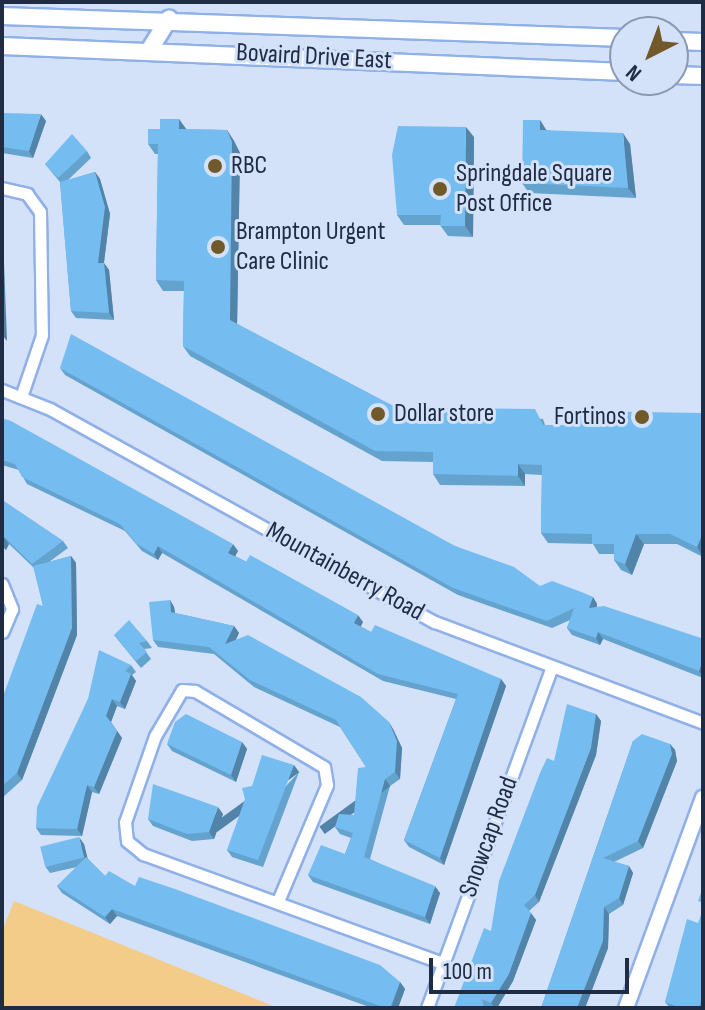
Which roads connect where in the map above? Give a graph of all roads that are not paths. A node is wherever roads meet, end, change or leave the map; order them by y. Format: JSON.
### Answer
{"nodes":[{"id":1,"x":2,"y":16,"type":"edge"},
{"id":2,"x":169,"y":18,"type":"junction"},
{"id":3,"x":609,"y":37,"type":"edge"},
{"id":4,"x":2,"y":46,"type":"edge"},
{"id":5,"x":150,"y":49,"type":"junction"},
{"id":6,"x":609,"y":71,"type":"edge"},
{"id":7,"x":2,"y":188,"type":"edge"},
{"id":8,"x":2,"y":390,"type":"edge"},
{"id":9,"x":21,"y":397,"type":"junction"},
{"id":10,"x":2,"y":584,"type":"edge"},
{"id":11,"x":2,"y":632,"type":"edge"},
{"id":12,"x":552,"y":667,"type":"junction"},
{"id":13,"x":703,"y":723,"type":"edge"},
{"id":14,"x":703,"y":798,"type":"edge"},
{"id":15,"x":278,"y":901,"type":"junction"},
{"id":16,"x":443,"y":963,"type":"junction"},
{"id":17,"x":427,"y":1008,"type":"edge"},
{"id":18,"x":626,"y":1008,"type":"edge"}],
"edges":[{"from":1,"to":2,"type":"main road","name":"Bovaird Drive East"},
{"from":2,"to":3,"type":"main road","name":"Bovaird Drive East"},
{"from":2,"to":5,"type":"main road"},
{"from":4,"to":5,"type":"main road","name":"Bovaird Drive East"},
{"from":5,"to":6,"type":"main road","name":"Bovaird Drive East"},
{"from":7,"to":9,"type":"street"},
{"from":8,"to":9,"type":"street","name":"Mountainberry Road"},
{"from":9,"to":12,"type":"street","name":"Mountainberry Road"},
{"from":10,"to":11,"type":"street"},
{"from":12,"to":13,"type":"street","name":"Mountainberry Road"},
{"from":12,"to":16,"type":"street","name":"Snowcap Road"},
{"from":14,"to":18,"type":"street"},
{"from":15,"to":15,"type":"street"},
{"from":15,"to":16,"type":"street"},
{"from":16,"to":17,"type":"street","name":"Snowcap Road"}]}
